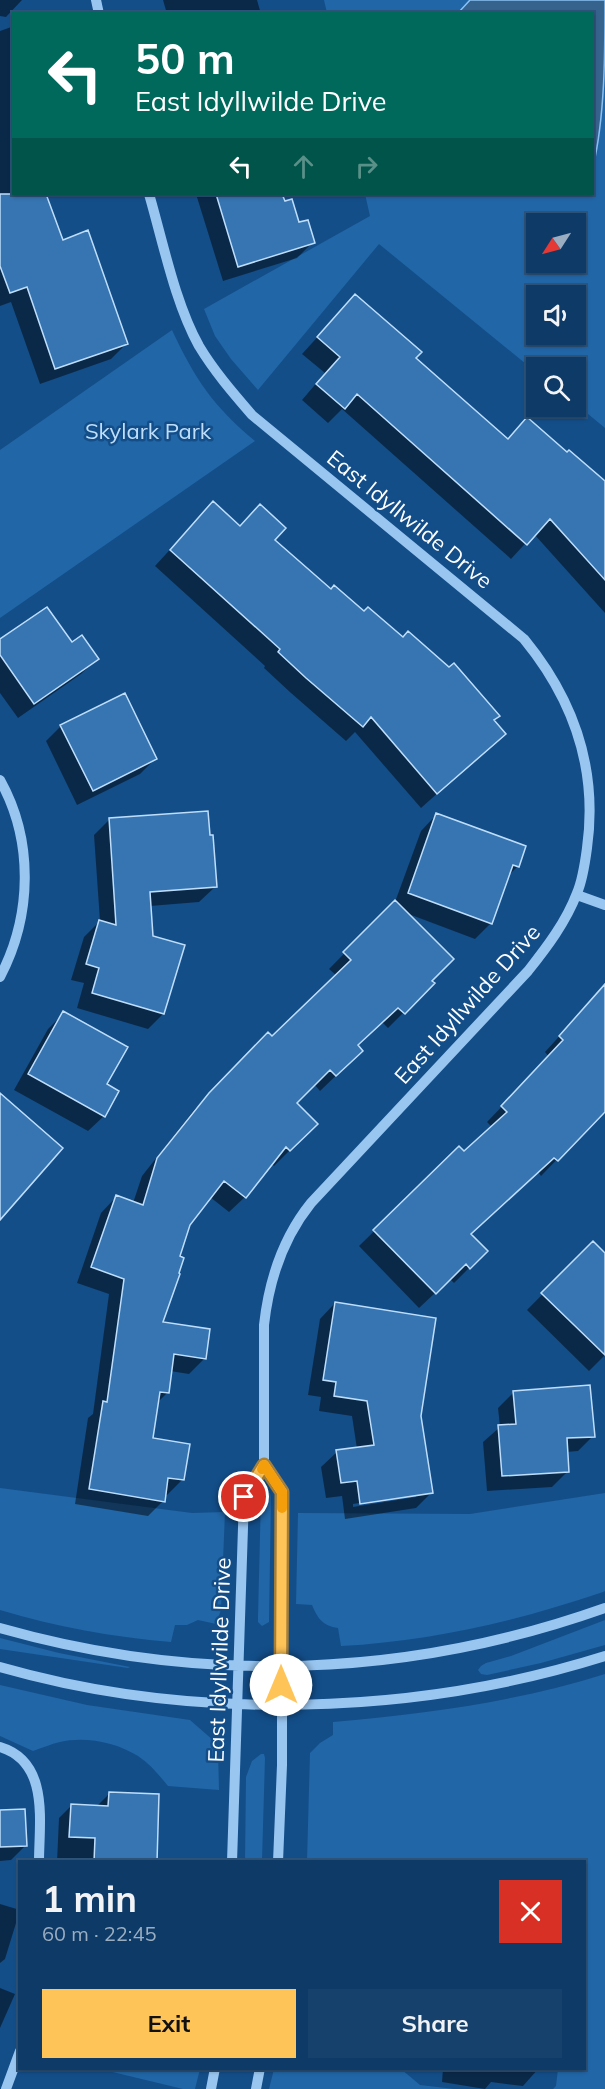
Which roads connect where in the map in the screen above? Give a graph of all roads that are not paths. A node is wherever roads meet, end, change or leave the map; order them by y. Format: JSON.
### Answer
{"nodes":[{"id":1,"x":149,"y":195,"type":"edge"},
{"id":2,"x":0,"y":780,"type":"edge"},
{"id":3,"x":577,"y":895,"type":"junction"},
{"id":4,"x":605,"y":905,"type":"edge"},
{"id":5,"x":0,"y":977,"type":"edge"},
{"id":6,"x":264,"y":1465,"type":"junction"},
{"id":7,"x":605,"y":1608,"type":"edge"},
{"id":8,"x":0,"y":1628,"type":"edge"},
{"id":9,"x":605,"y":1656,"type":"edge"},
{"id":10,"x":239,"y":1666,"type":"junction"},
{"id":11,"x":281,"y":1666,"type":"junction"},
{"id":12,"x":0,"y":1667,"type":"edge"},
{"id":13,"x":237,"y":1703,"type":"junction"},
{"id":14,"x":281,"y":1705,"type":"junction"},
{"id":15,"x":0,"y":1747,"type":"edge"},
{"id":16,"x":39,"y":1860,"type":"edge"},
{"id":17,"x":232,"y":1860,"type":"edge"},
{"id":18,"x":278,"y":1860,"type":"edge"},
{"id":19,"x":18,"y":2056,"type":"edge"},
{"id":20,"x":215,"y":2070,"type":"edge"},
{"id":21,"x":260,"y":2070,"type":"edge"},
{"id":22,"x":6,"y":2089,"type":"edge"},
{"id":23,"x":211,"y":2089,"type":"edge"},
{"id":24,"x":256,"y":2089,"type":"edge"}],
"edges":[{"from":1,"to":3,"type":"street","name":"East Idyllwilde Drive"},
{"from":2,"to":5,"type":"street"},
{"from":3,"to":4,"type":"street"},
{"from":3,"to":6,"type":"street","name":"East Idyllwilde Drive"},
{"from":6,"to":10,"type":"street","name":"East Idyllwilde Drive"},
{"from":6,"to":11,"type":"street"},
{"from":7,"to":11,"type":"street"},
{"from":8,"to":10,"type":"street"},
{"from":9,"to":14,"type":"street"},
{"from":10,"to":11,"type":"street"},
{"from":10,"to":13,"type":"street","name":"East Idyllwilde Drive"},
{"from":11,"to":14,"type":"street"},
{"from":12,"to":13,"type":"street"},
{"from":13,"to":14,"type":"street"},
{"from":13,"to":17,"type":"street","name":"East Idyllwilde Drive"},
{"from":14,"to":18,"type":"street"},
{"from":15,"to":16,"type":"street"},
{"from":19,"to":22,"type":"street"},
{"from":20,"to":23,"type":"street"},
{"from":21,"to":24,"type":"street"}]}
